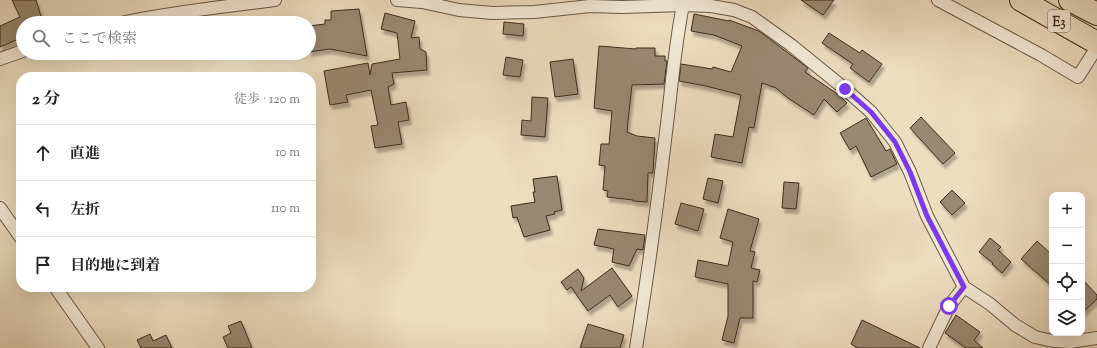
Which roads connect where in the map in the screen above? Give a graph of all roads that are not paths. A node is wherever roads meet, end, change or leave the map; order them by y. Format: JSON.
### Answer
{"nodes":[{"id":1,"x":275,"y":0,"type":"edge"},
{"id":2,"x":397,"y":0,"type":"edge"},
{"id":3,"x":938,"y":0,"type":"edge"},
{"id":4,"x":1021,"y":0,"type":"edge"},
{"id":5,"x":1070,"y":0,"type":"edge"},
{"id":6,"x":686,"y":2,"type":"edge"},
{"id":7,"x":1097,"y":14,"type":"edge"},
{"id":8,"x":156,"y":16,"type":"edge"},
{"id":9,"x":1097,"y":43,"type":"edge"},
{"id":10,"x":1097,"y":47,"type":"edge"},
{"id":11,"x":16,"y":53,"type":"edge"},
{"id":12,"x":0,"y":59,"type":"edge"},
{"id":13,"x":0,"y":208,"type":"edge"},
{"id":14,"x":16,"y":231,"type":"edge"},
{"id":15,"x":964,"y":287,"type":"junction"},
{"id":16,"x":59,"y":292,"type":"edge"},
{"id":17,"x":1097,"y":338,"type":"edge"},
{"id":18,"x":98,"y":348,"type":"edge"},
{"id":19,"x":636,"y":348,"type":"edge"},
{"id":20,"x":929,"y":348,"type":"edge"}],
"edges":[{"from":1,"to":8,"type":"street"},
{"from":2,"to":6,"type":"street"},
{"from":3,"to":10,"type":"street"},
{"from":4,"to":9,"type":"highway","number":"E3"},
{"from":5,"to":7,"type":"highway","number":"E3"},
{"from":6,"to":15,"type":"street"},
{"from":6,"to":19,"type":"street"},
{"from":11,"to":12,"type":"street"},
{"from":13,"to":14,"type":"street"},
{"from":15,"to":17,"type":"street"},
{"from":15,"to":20,"type":"street"},
{"from":16,"to":18,"type":"street"}]}
